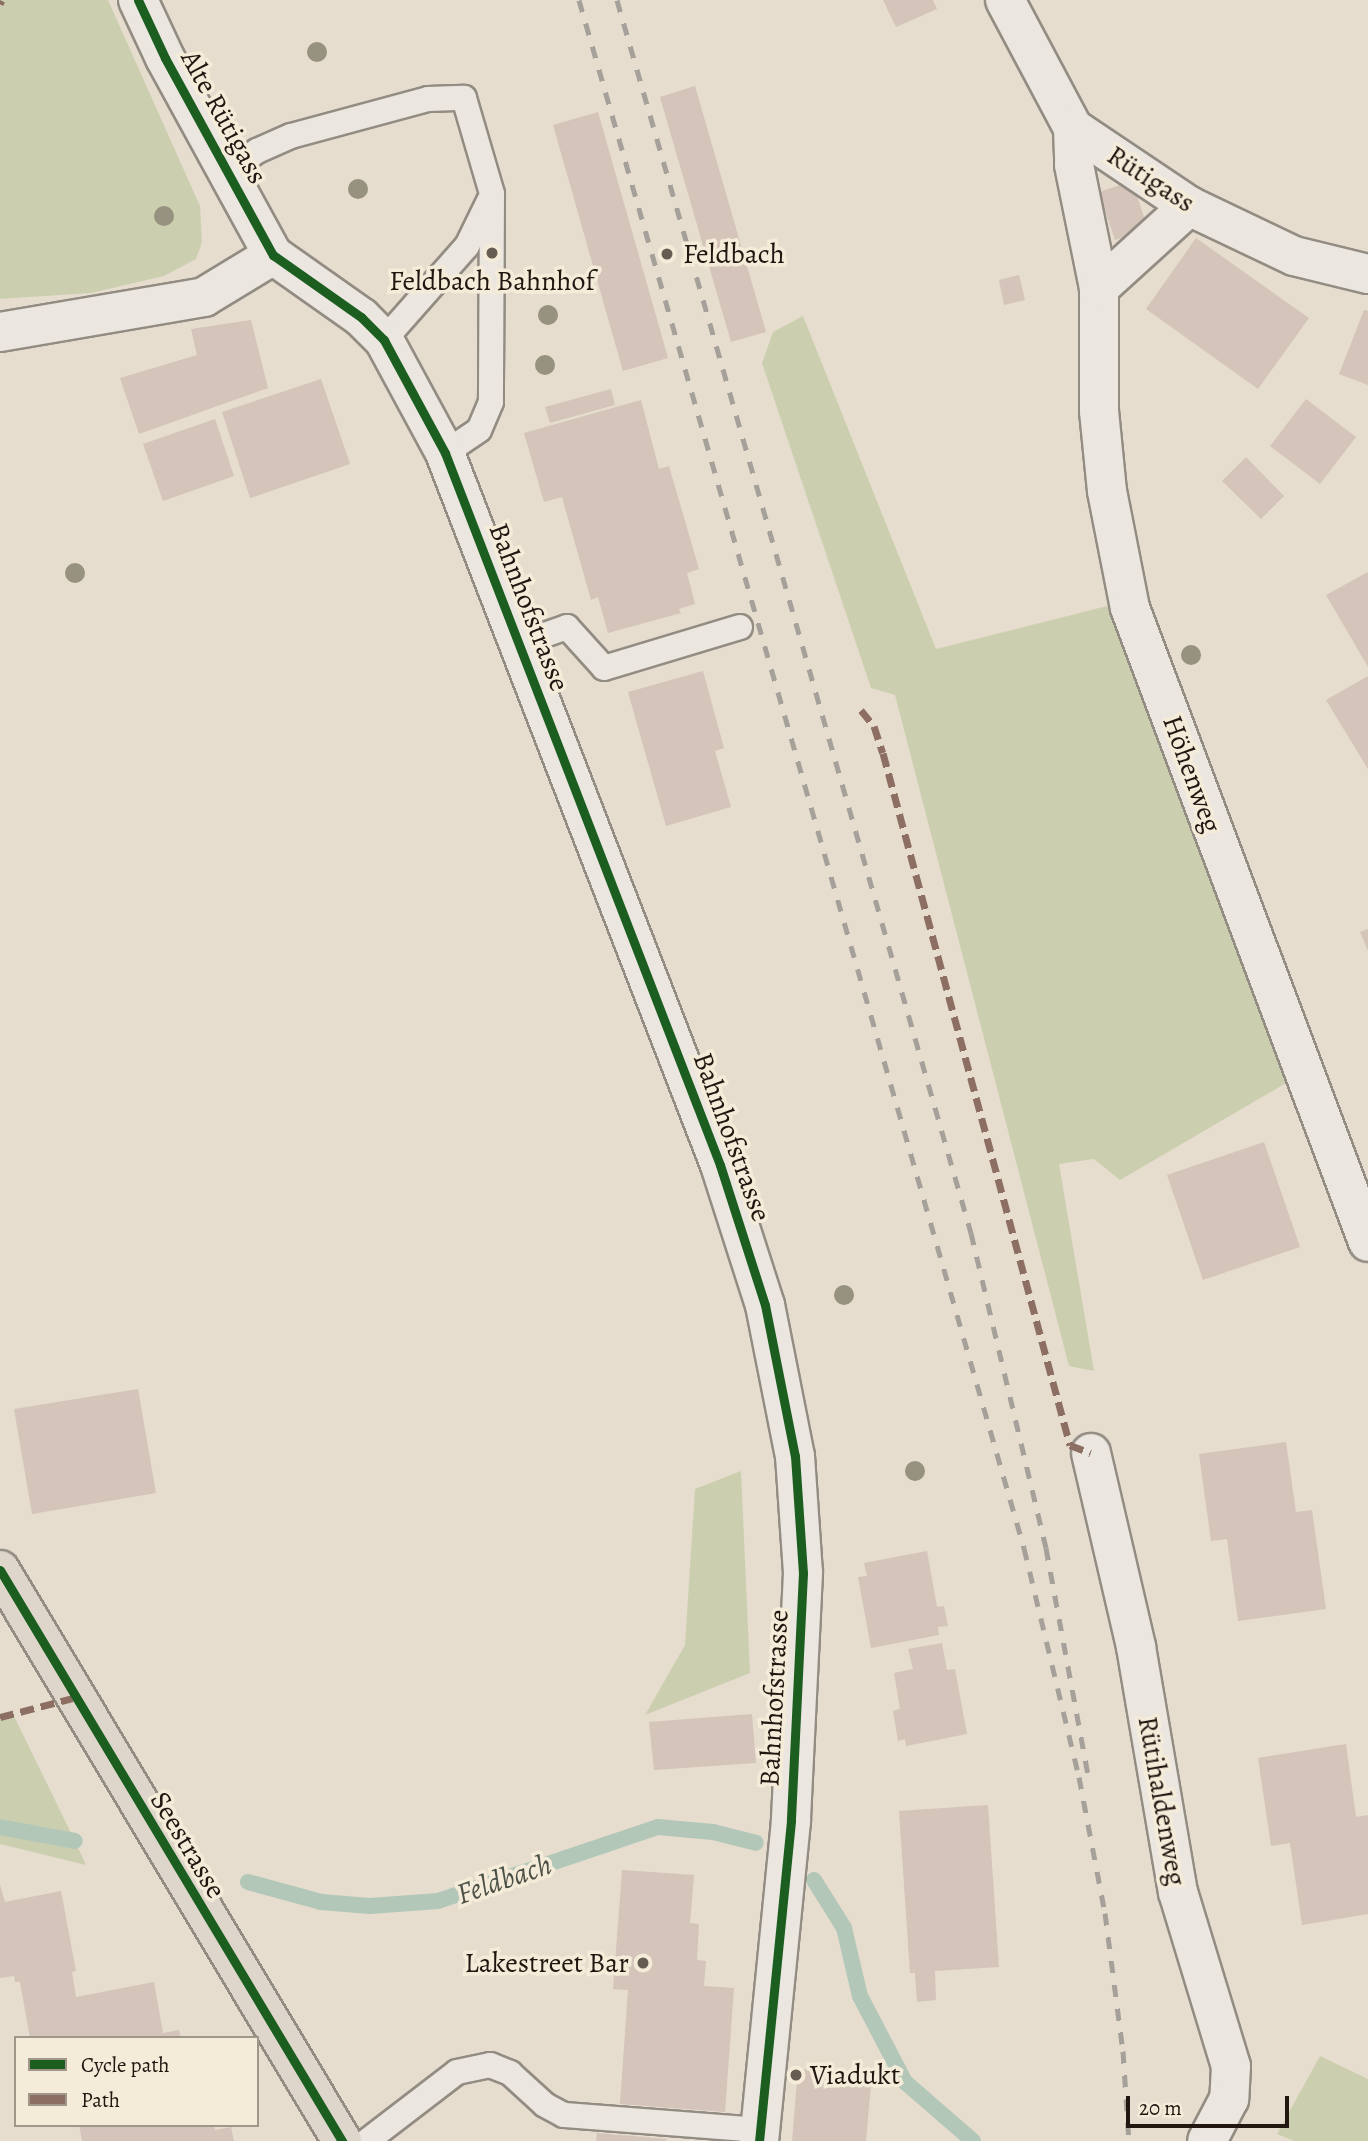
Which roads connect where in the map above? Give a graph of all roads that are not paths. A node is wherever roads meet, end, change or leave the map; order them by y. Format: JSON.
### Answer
{"nodes":[{"id":1,"x":138,"y":0,"type":"edge"},
{"id":2,"x":1005,"y":0,"type":"edge"},
{"id":3,"x":1073,"y":128,"type":"junction"},
{"id":4,"x":228,"y":172,"type":"junction"},
{"id":5,"x":492,"y":194,"type":"junction"},
{"id":6,"x":1189,"y":206,"type":"junction"},
{"id":7,"x":273,"y":255,"type":"junction"},
{"id":8,"x":1368,"y":274,"type":"edge"},
{"id":9,"x":1099,"y":288,"type":"junction"},
{"id":10,"x":0,"y":332,"type":"edge"},
{"id":11,"x":384,"y":340,"type":"junction"},
{"id":12,"x":445,"y":453,"type":"junction"},
{"id":13,"x":740,"y":627,"type":"dead end"},
{"id":14,"x":519,"y":644,"type":"junction"},
{"id":15,"x":1368,"y":1242,"type":"edge"},
{"id":16,"x":1091,"y":1453,"type":"dead end"},
{"id":17,"x":0,"y":1570,"type":"edge"},
{"id":18,"x":760,"y":2136,"type":"edge"},
{"id":19,"x":342,"y":2141,"type":"edge"},
{"id":20,"x":367,"y":2141,"type":"edge"},
{"id":21,"x":1207,"y":2141,"type":"edge"}],
"edges":[{"from":1,"to":4,"type":"street","name":"Alte Rütigass"},
{"from":2,"to":3,"type":"street","name":"Rütigass"},
{"from":3,"to":6,"type":"street","name":"Rütigass"},
{"from":3,"to":9,"type":"street","name":"Höhenweg"},
{"from":4,"to":5,"type":"lane"},
{"from":4,"to":7,"type":"street","name":"Alte Rütigass"},
{"from":5,"to":11,"type":"lane"},
{"from":5,"to":12,"type":"lane"},
{"from":6,"to":8,"type":"street","name":"Rütigass"},
{"from":6,"to":9,"type":"street"},
{"from":7,"to":10,"type":"street"},
{"from":7,"to":11,"type":"street","name":"Bahnhofstrasse"},
{"from":9,"to":15,"type":"street","name":"Höhenweg"},
{"from":11,"to":12,"type":"street","name":"Bahnhofstrasse"},
{"from":12,"to":14,"type":"street","name":"Bahnhofstrasse"},
{"from":13,"to":14,"type":"lane"},
{"from":14,"to":18,"type":"street","name":"Bahnhofstrasse"},
{"from":16,"to":21,"type":"street","name":"Rütihaldenweg"},
{"from":17,"to":19,"type":"main road","name":"Seestrasse"},
{"from":18,"to":20,"type":"lane"}]}
